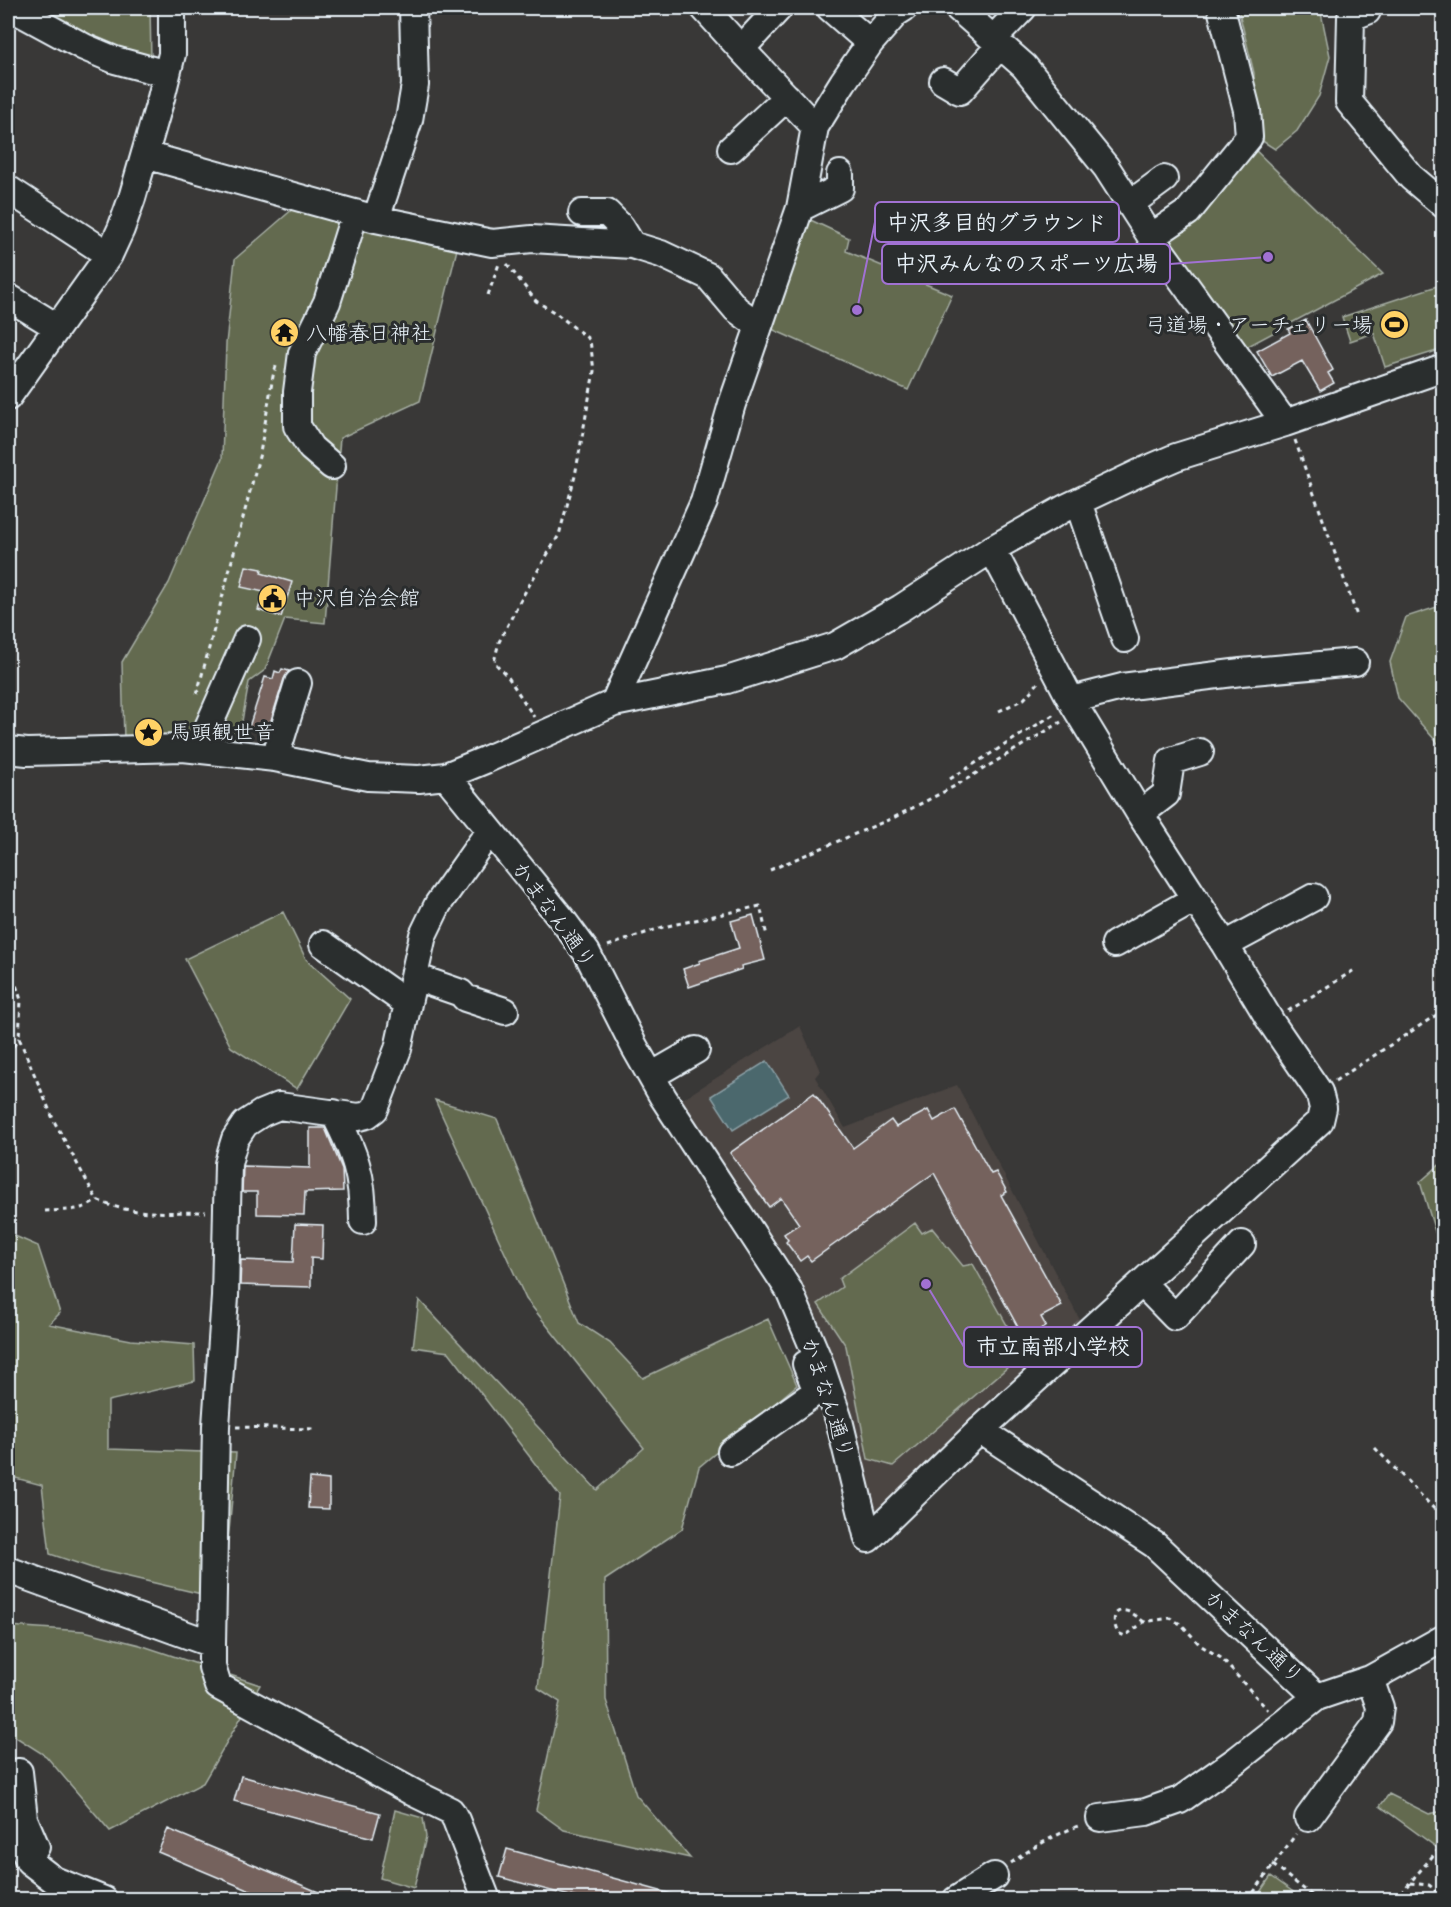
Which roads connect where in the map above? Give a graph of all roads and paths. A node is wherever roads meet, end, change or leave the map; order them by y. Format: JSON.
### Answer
{"nodes":[{"id":1,"x":12,"y":8,"type":"edge"},
{"id":2,"x":172,"y":8,"type":"edge"},
{"id":3,"x":413,"y":8,"type":"edge"},
{"id":4,"x":704,"y":8,"type":"edge"},
{"id":5,"x":779,"y":8,"type":"edge"},
{"id":6,"x":830,"y":8,"type":"edge"},
{"id":7,"x":958,"y":8,"type":"edge"},
{"id":8,"x":1023,"y":8,"type":"edge"},
{"id":9,"x":1221,"y":8,"type":"edge"},
{"id":10,"x":897,"y":9,"type":"edge"},
{"id":11,"x":1367,"y":11,"type":"dead end"},
{"id":12,"x":997,"y":42,"type":"junction"},
{"id":13,"x":870,"y":44,"type":"junction"},
{"id":14,"x":741,"y":49,"type":"junction"},
{"id":15,"x":167,"y":74,"type":"junction"},
{"id":16,"x":943,"y":81,"type":"dead end"},
{"id":17,"x":773,"y":100,"type":"junction"},
{"id":18,"x":815,"y":127,"type":"junction"},
{"id":19,"x":731,"y":148,"type":"dead end"},
{"id":20,"x":145,"y":155,"type":"junction"},
{"id":21,"x":1164,"y":179,"type":"dead end"},
{"id":22,"x":844,"y":186,"type":"dead end"},
{"id":23,"x":8,"y":189,"type":"edge"},
{"id":24,"x":1130,"y":204,"type":"junction"},
{"id":25,"x":1443,"y":205,"type":"edge"},
{"id":26,"x":800,"y":208,"type":"junction"},
{"id":27,"x":600,"y":209,"type":"dead end"},
{"id":28,"x":365,"y":216,"type":"junction"},
{"id":29,"x":1151,"y":237,"type":"junction"},
{"id":30,"x":632,"y":245,"type":"junction"},
{"id":31,"x":109,"y":255,"type":"junction"},
{"id":32,"x":488,"y":295,"type":"dead end"},
{"id":33,"x":8,"y":297,"type":"edge"},
{"id":34,"x":759,"y":326,"type":"junction"},
{"id":35,"x":57,"y":327,"type":"junction"},
{"id":36,"x":278,"y":360,"type":"dead end"},
{"id":37,"x":1443,"y":368,"type":"edge"},
{"id":38,"x":8,"y":397,"type":"edge"},
{"id":39,"x":1285,"y":423,"type":"junction"},
{"id":40,"x":332,"y":466,"type":"dead end"},
{"id":41,"x":1078,"y":502,"type":"junction"},
{"id":42,"x":992,"y":549,"type":"junction"},
{"id":43,"x":1357,"y":616,"type":"dead end"},
{"id":44,"x":247,"y":639,"type":"dead end"},
{"id":45,"x":1125,"y":639,"type":"dead end"},
{"id":46,"x":1354,"y":662,"type":"dead end"},
{"id":47,"x":1054,"y":667,"type":"junction"},
{"id":48,"x":298,"y":684,"type":"dead end"},
{"id":49,"x":614,"y":703,"type":"junction"},
{"id":50,"x":195,"y":704,"type":"dead end"},
{"id":51,"x":1074,"y":705,"type":"junction"},
{"id":52,"x":999,"y":711,"type":"dead end"},
{"id":53,"x":544,"y":734,"type":"junction"},
{"id":54,"x":8,"y":750,"type":"edge"},
{"id":55,"x":205,"y":750,"type":"junction"},
{"id":56,"x":1200,"y":752,"type":"dead end"},
{"id":57,"x":275,"y":758,"type":"junction"},
{"id":58,"x":446,"y":776,"type":"junction"},
{"id":59,"x":950,"y":779,"type":"dead end"},
{"id":60,"x":1140,"y":814,"type":"junction"},
{"id":61,"x":493,"y":834,"type":"junction"},
{"id":62,"x":770,"y":870,"type":"dead end"},
{"id":63,"x":1314,"y":897,"type":"dead end"},
{"id":64,"x":1195,"y":899,"type":"junction"},
{"id":65,"x":767,"y":936,"type":"dead end"},
{"id":66,"x":323,"y":944,"type":"dead end"},
{"id":67,"x":1115,"y":944,"type":"dead end"},
{"id":68,"x":1225,"y":945,"type":"junction"},
{"id":69,"x":586,"y":953,"type":"junction"},
{"id":70,"x":8,"y":960,"type":"edge"},
{"id":71,"x":1356,"y":969,"type":"dead end"},
{"id":72,"x":415,"y":977,"type":"junction"},
{"id":73,"x":408,"y":1004,"type":"junction"},
{"id":74,"x":1443,"y":1010,"type":"edge"},
{"id":75,"x":505,"y":1011,"type":"dead end"},
{"id":76,"x":1271,"y":1022,"type":"junction"},
{"id":77,"x":20,"y":1038,"type":"junction"},
{"id":78,"x":696,"y":1050,"type":"dead end"},
{"id":79,"x":8,"y":1054,"type":"edge"},
{"id":80,"x":651,"y":1076,"type":"junction"},
{"id":81,"x":1319,"y":1092,"type":"junction"},
{"id":82,"x":334,"y":1113,"type":"junction"},
{"id":83,"x":97,"y":1200,"type":"junction"},
{"id":84,"x":45,"y":1211,"type":"dead end"},
{"id":85,"x":226,"y":1212,"type":"junction"},
{"id":86,"x":363,"y":1221,"type":"dead end"},
{"id":87,"x":1242,"y":1244,"type":"dead end"},
{"id":88,"x":1142,"y":1283,"type":"junction"},
{"id":89,"x":789,"y":1290,"type":"junction"},
{"id":90,"x":216,"y":1426,"type":"junction"},
{"id":91,"x":313,"y":1430,"type":"dead end"},
{"id":92,"x":980,"y":1430,"type":"junction"},
{"id":93,"x":1375,"y":1448,"type":"dead end"},
{"id":94,"x":731,"y":1452,"type":"dead end"},
{"id":95,"x":1443,"y":1519,"type":"edge"},
{"id":96,"x":8,"y":1570,"type":"edge"},
{"id":97,"x":1144,"y":1622,"type":"junction"},
{"id":98,"x":1443,"y":1638,"type":"edge"},
{"id":99,"x":212,"y":1644,"type":"junction"},
{"id":100,"x":1370,"y":1679,"type":"junction"},
{"id":101,"x":1317,"y":1697,"type":"junction"},
{"id":102,"x":1281,"y":1724,"type":"junction"},
{"id":103,"x":19,"y":1772,"type":"dead end"},
{"id":104,"x":1100,"y":1818,"type":"joint"},
{"id":105,"x":1308,"y":1818,"type":"joint"},
{"id":106,"x":8,"y":1823,"type":"edge"},
{"id":107,"x":1437,"y":1851,"type":"dead end"},
{"id":108,"x":1273,"y":1865,"type":"junction"},
{"id":109,"x":994,"y":1876,"type":"joint"},
{"id":110,"x":54,"y":1880,"type":"junction"},
{"id":111,"x":1410,"y":1883,"type":"junction"},
{"id":112,"x":1443,"y":1898,"type":"edge"},
{"id":113,"x":104,"y":1899,"type":"edge"},
{"id":114,"x":486,"y":1899,"type":"edge"},
{"id":115,"x":956,"y":1899,"type":"edge"},
{"id":116,"x":1248,"y":1899,"type":"edge"},
{"id":117,"x":1318,"y":1899,"type":"edge"},
{"id":118,"x":1395,"y":1899,"type":"edge"}],
"edges":[{"from":1,"to":15,"type":"street"},
{"from":2,"to":15,"type":"street"},
{"from":3,"to":28,"type":"street"},
{"from":4,"to":14,"type":"street"},
{"from":5,"to":14,"type":"street"},
{"from":6,"to":13,"type":"street"},
{"from":7,"to":12,"type":"street"},
{"from":8,"to":12,"type":"street"},
{"from":9,"to":29,"type":"street"},
{"from":10,"to":13,"type":"street"},
{"from":11,"to":25,"type":"street"},
{"from":12,"to":16,"type":"street"},
{"from":12,"to":24,"type":"street"},
{"from":13,"to":18,"type":"street"},
{"from":14,"to":17,"type":"street"},
{"from":15,"to":20,"type":"street"},
{"from":17,"to":18,"type":"street"},
{"from":17,"to":19,"type":"street"},
{"from":18,"to":26,"type":"street"},
{"from":20,"to":28,"type":"street"},
{"from":20,"to":31,"type":"street"},
{"from":21,"to":24,"type":"street"},
{"from":22,"to":26,"type":"street"},
{"from":23,"to":31,"type":"street"},
{"from":24,"to":29,"type":"street"},
{"from":26,"to":34,"type":"street"},
{"from":27,"to":30,"type":"street"},
{"from":28,"to":30,"type":"street"},
{"from":28,"to":40,"type":"street"},
{"from":29,"to":39,"type":"street"},
{"from":30,"to":34,"type":"street"},
{"from":31,"to":35,"type":"street"},
{"from":32,"to":53,"type":"path"},
{"from":33,"to":35,"type":"street"},
{"from":34,"to":49,"type":"street"},
{"from":35,"to":38,"type":"street"},
{"from":36,"to":50,"type":"path"},
{"from":37,"to":39,"type":"street"},
{"from":39,"to":41,"type":"street"},
{"from":39,"to":43,"type":"path"},
{"from":41,"to":42,"type":"street"},
{"from":41,"to":45,"type":"street"},
{"from":42,"to":47,"type":"street"},
{"from":42,"to":49,"type":"street"},
{"from":44,"to":55,"type":"street"},
{"from":46,"to":51,"type":"street"},
{"from":47,"to":51,"type":"street"},
{"from":47,"to":52,"type":"path"},
{"from":48,"to":57,"type":"street"},
{"from":49,"to":53,"type":"street"},
{"from":51,"to":59,"type":"path"},
{"from":51,"to":60,"type":"street"},
{"from":51,"to":62,"type":"path"},
{"from":53,"to":58,"type":"street"},
{"from":54,"to":55,"type":"street"},
{"from":55,"to":57,"type":"street"},
{"from":56,"to":60,"type":"street"},
{"from":57,"to":58,"type":"street"},
{"from":58,"to":61,"type":"street","name":"かまなん通り"},
{"from":60,"to":64,"type":"street"},
{"from":61,"to":69,"type":"street","name":"かまなん通り"},
{"from":61,"to":72,"type":"street"},
{"from":63,"to":68,"type":"street"},
{"from":64,"to":67,"type":"street"},
{"from":64,"to":68,"type":"street"},
{"from":65,"to":69,"type":"path"},
{"from":66,"to":73,"type":"street"},
{"from":68,"to":76,"type":"street"},
{"from":69,"to":80,"type":"street","name":"かまなん通り"},
{"from":70,"to":77,"type":"path"},
{"from":71,"to":76,"type":"path"},
{"from":72,"to":73,"type":"street"},
{"from":72,"to":75,"type":"street"},
{"from":73,"to":82,"type":"street"},
{"from":74,"to":81,"type":"path"},
{"from":76,"to":81,"type":"street"},
{"from":77,"to":79,"type":"path"},
{"from":77,"to":83,"type":"path"},
{"from":78,"to":80,"type":"street"},
{"from":80,"to":89,"type":"street","name":"かまなん通り"},
{"from":81,"to":88,"type":"street"},
{"from":82,"to":85,"type":"street"},
{"from":82,"to":86,"type":"street"},
{"from":83,"to":84,"type":"path"},
{"from":83,"to":85,"type":"path"},
{"from":85,"to":90,"type":"street"},
{"from":87,"to":88,"type":"street"},
{"from":88,"to":92,"type":"street"},
{"from":89,"to":92,"type":"street","name":"かまなん通り"},
{"from":89,"to":94,"type":"street"},
{"from":90,"to":91,"type":"path"},
{"from":90,"to":99,"type":"street"},
{"from":92,"to":101,"type":"street","name":"かまなん通り"},
{"from":93,"to":95,"type":"path"},
{"from":96,"to":99,"type":"street"},
{"from":97,"to":97,"type":"path"},
{"from":97,"to":102,"type":"path"},
{"from":98,"to":100,"type":"street"},
{"from":99,"to":114,"type":"street"},
{"from":100,"to":101,"type":"street"},
{"from":100,"to":105,"type":"street"},
{"from":101,"to":102,"type":"street"},
{"from":102,"to":104,"type":"street"},
{"from":103,"to":110,"type":"street"},
{"from":104,"to":109,"type":"path"},
{"from":105,"to":108,"type":"path"},
{"from":106,"to":110,"type":"street"},
{"from":107,"to":111,"type":"path"},
{"from":108,"to":116,"type":"path"},
{"from":108,"to":117,"type":"path"},
{"from":109,"to":115,"type":"street"},
{"from":110,"to":113,"type":"street"},
{"from":111,"to":112,"type":"path"},
{"from":111,"to":118,"type":"path"}]}
